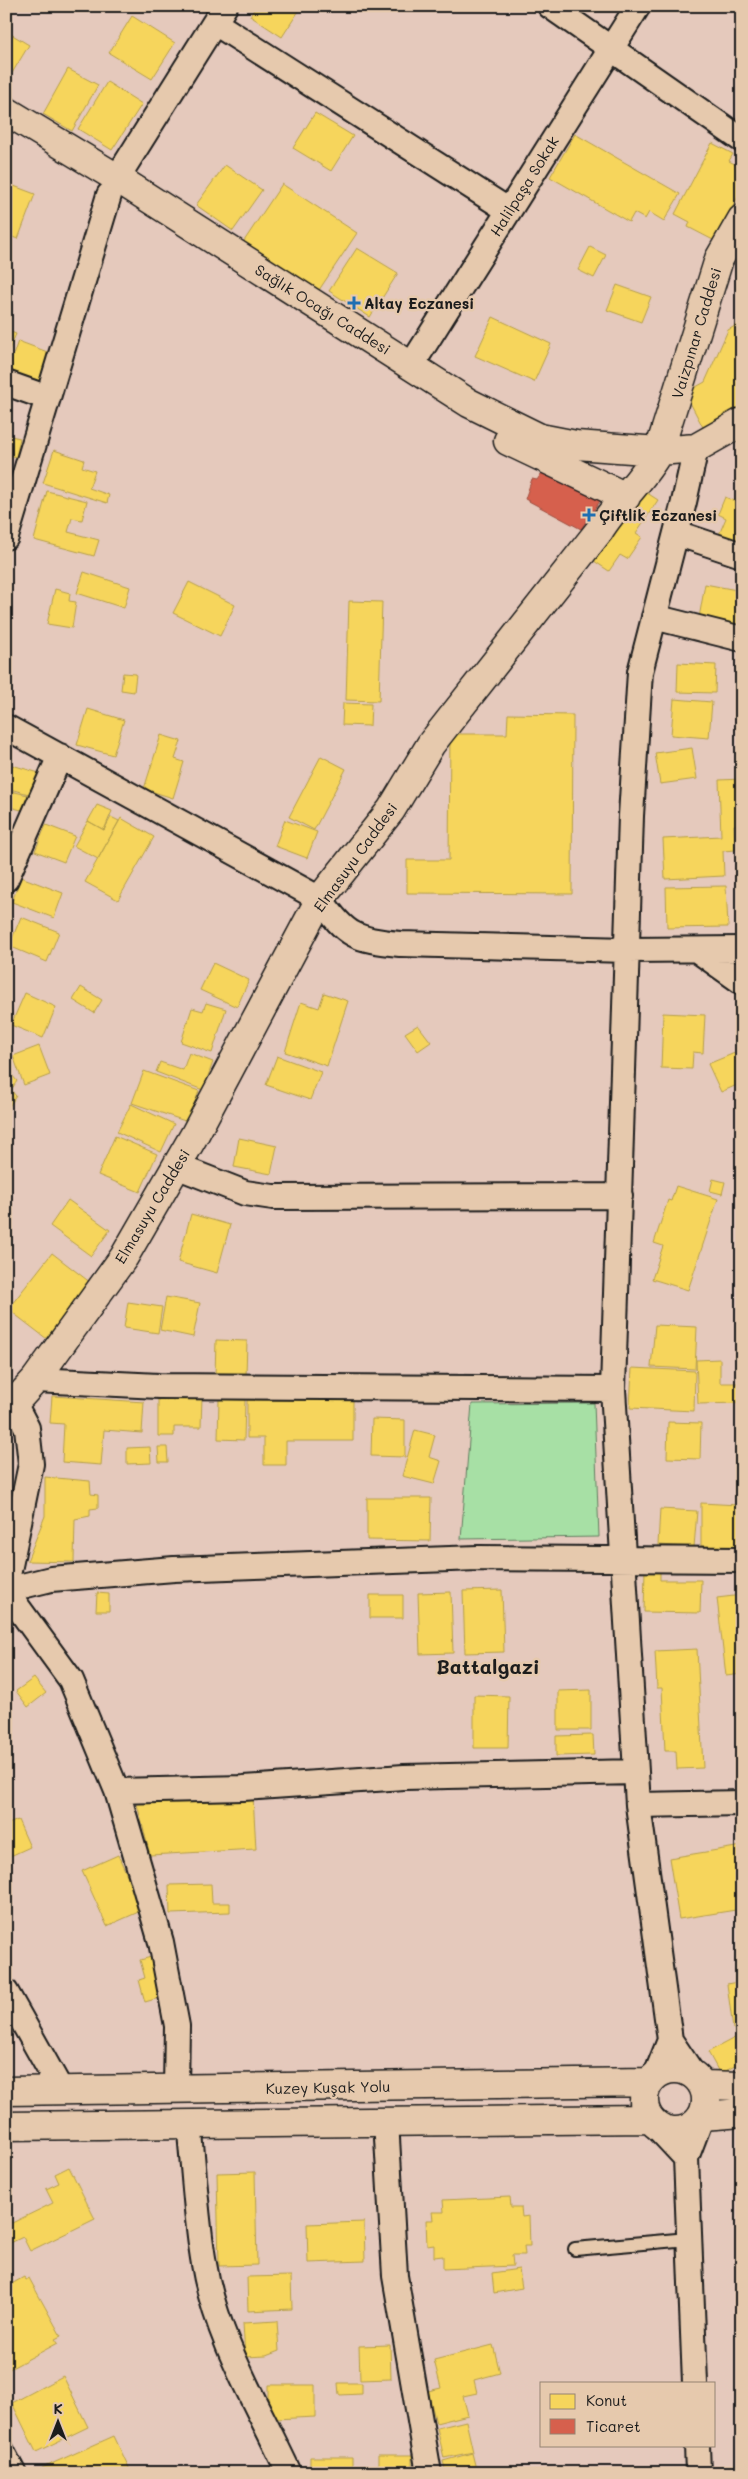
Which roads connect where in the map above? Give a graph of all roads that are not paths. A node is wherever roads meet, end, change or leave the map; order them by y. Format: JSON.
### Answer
{"nodes":[{"id":1,"x":550,"y":6,"type":"edge"},
{"id":2,"x":638,"y":6,"type":"edge"},
{"id":3,"x":220,"y":15,"type":"edge"},
{"id":4,"x":611,"y":49,"type":"junction"},
{"id":5,"x":6,"y":111,"type":"edge"},
{"id":6,"x":6,"y":133,"type":"edge"},
{"id":7,"x":742,"y":140,"type":"edge"},
{"id":8,"x":113,"y":186,"type":"junction"},
{"id":9,"x":508,"y":210,"type":"junction"},
{"id":10,"x":742,"y":219,"type":"edge"},
{"id":11,"x":411,"y":366,"type":"junction"},
{"id":12,"x":6,"y":383,"type":"edge"},
{"id":13,"x":48,"y":398,"type":"junction"},
{"id":14,"x":742,"y":422,"type":"edge"},
{"id":15,"x":696,"y":448,"type":"junction"},
{"id":16,"x":659,"y":451,"type":"junction"},
{"id":17,"x":626,"y":497,"type":"junction"},
{"id":18,"x":676,"y":533,"type":"junction"},
{"id":19,"x":6,"y":537,"type":"edge"},
{"id":20,"x":742,"y":555,"type":"edge"},
{"id":21,"x":654,"y":617,"type":"junction"},
{"id":22,"x":742,"y":639,"type":"edge"},
{"id":23,"x":6,"y":727,"type":"edge"},
{"id":24,"x":60,"y":756,"type":"junction"},
{"id":25,"x":6,"y":879,"type":"edge"},
{"id":26,"x":320,"y":899,"type":"junction"},
{"id":27,"x":742,"y":949,"type":"edge"},
{"id":28,"x":628,"y":950,"type":"junction"},
{"id":29,"x":697,"y":950,"type":"junction"},
{"id":30,"x":742,"y":982,"type":"edge"},
{"id":31,"x":176,"y":1166,"type":"junction"},
{"id":32,"x":620,"y":1196,"type":"junction"},
{"id":33,"x":35,"y":1380,"type":"junction"},
{"id":34,"x":613,"y":1389,"type":"junction"},
{"id":35,"x":10,"y":1407,"type":"edge"},
{"id":36,"x":622,"y":1558,"type":"junction"},
{"id":37,"x":742,"y":1560,"type":"edge"},
{"id":38,"x":6,"y":1585,"type":"edge"},
{"id":39,"x":6,"y":1590,"type":"edge"},
{"id":40,"x":635,"y":1772,"type":"junction"},
{"id":41,"x":117,"y":1791,"type":"junction"},
{"id":42,"x":742,"y":1803,"type":"edge"},
{"id":43,"x":638,"y":1805,"type":"junction"},
{"id":44,"x":6,"y":1992,"type":"edge"},
{"id":45,"x":670,"y":2040,"type":"junction"},
{"id":46,"x":652,"y":2078,"type":"junction"},
{"id":47,"x":699,"y":2081,"type":"junction"},
{"id":48,"x":742,"y":2086,"type":"edge"},
{"id":49,"x":176,"y":2089,"type":"junction"},
{"id":50,"x":61,"y":2090,"type":"junction"},
{"id":51,"x":6,"y":2091,"type":"edge"},
{"id":52,"x":736,"y":2113,"type":"edge"},
{"id":53,"x":702,"y":2116,"type":"junction"},
{"id":54,"x":386,"y":2121,"type":"junction"},
{"id":55,"x":652,"y":2122,"type":"junction"},
{"id":56,"x":190,"y":2123,"type":"junction"},
{"id":57,"x":6,"y":2126,"type":"edge"},
{"id":58,"x":686,"y":2158,"type":"junction"},
{"id":59,"x":688,"y":2238,"type":"junction"},
{"id":60,"x":575,"y":2249,"type":"dead end"},
{"id":61,"x":695,"y":2382,"type":"edge"},
{"id":62,"x":6,"y":2446,"type":"edge"},
{"id":63,"x":697,"y":2446,"type":"edge"},
{"id":64,"x":20,"y":2473,"type":"edge"},
{"id":65,"x":289,"y":2473,"type":"edge"},
{"id":66,"x":429,"y":2473,"type":"edge"},
{"id":67,"x":698,"y":2473,"type":"edge"}],
"edges":[{"from":1,"to":4,"type":"street"},
{"from":2,"to":4,"type":"street","name":"Halilpaşa Sokak"},
{"from":3,"to":8,"type":"street"},
{"from":3,"to":9,"type":"street"},
{"from":4,"to":7,"type":"street"},
{"from":4,"to":9,"type":"street","name":"Halilpaşa Sokak"},
{"from":5,"to":8,"type":"street","name":"Sağlık Ocağı Caddesi"},
{"from":6,"to":8,"type":"street"},
{"from":8,"to":11,"type":"street","name":"Sağlık Ocağı Caddesi"},
{"from":8,"to":13,"type":"street"},
{"from":8,"to":17,"type":"street"},
{"from":9,"to":11,"type":"street","name":"Halilpaşa Sokak"},
{"from":10,"to":16,"type":"street","name":"Vaizpınar Caddesi"},
{"from":11,"to":16,"type":"street","name":"Sağlık Ocağı Caddesi"},
{"from":12,"to":13,"type":"street"},
{"from":13,"to":19,"type":"street"},
{"from":14,"to":15,"type":"street"},
{"from":15,"to":16,"type":"street"},
{"from":15,"to":18,"type":"street"},
{"from":16,"to":17,"type":"street","name":"Elmasuyu Caddesi"},
{"from":17,"to":26,"type":"street","name":"Elmasuyu Caddesi"},
{"from":18,"to":20,"type":"street"},
{"from":18,"to":21,"type":"street"},
{"from":21,"to":22,"type":"street"},
{"from":21,"to":28,"type":"street"},
{"from":23,"to":24,"type":"street"},
{"from":24,"to":25,"type":"street"},
{"from":24,"to":26,"type":"street"},
{"from":26,"to":28,"type":"street"},
{"from":26,"to":31,"type":"street","name":"Elmasuyu Caddesi"},
{"from":27,"to":29,"type":"street"},
{"from":28,"to":29,"type":"street"},
{"from":28,"to":32,"type":"street"},
{"from":29,"to":30,"type":"street"},
{"from":31,"to":32,"type":"street"},
{"from":31,"to":33,"type":"street","name":"Elmasuyu Caddesi"},
{"from":32,"to":34,"type":"street"},
{"from":33,"to":34,"type":"street"},
{"from":33,"to":35,"type":"street","name":"Elmasuyu Caddesi"},
{"from":34,"to":36,"type":"street"},
{"from":35,"to":38,"type":"street"},
{"from":36,"to":37,"type":"street"},
{"from":36,"to":39,"type":"street"},
{"from":36,"to":40,"type":"street"},
{"from":39,"to":41,"type":"street"},
{"from":40,"to":41,"type":"street"},
{"from":40,"to":43,"type":"street"},
{"from":41,"to":49,"type":"street"},
{"from":42,"to":43,"type":"street"},
{"from":43,"to":45,"type":"street"},
{"from":44,"to":50,"type":"street"},
{"from":45,"to":46,"type":"street"},
{"from":45,"to":47,"type":"street"},
{"from":46,"to":47,"type":"street"},
{"from":46,"to":49,"type":"street","name":"Kuzey Kuşak Yolu"},
{"from":46,"to":55,"type":"street"},
{"from":47,"to":48,"type":"street"},
{"from":47,"to":53,"type":"street"},
{"from":49,"to":50,"type":"street","name":"Kuzey Kuşak Yolu"},
{"from":50,"to":51,"type":"street","name":"Kuzey Kuşak Yolu"},
{"from":52,"to":53,"type":"street"},
{"from":52,"to":58,"type":"street"},
{"from":53,"to":55,"type":"street"},
{"from":53,"to":58,"type":"street"},
{"from":54,"to":55,"type":"street"},
{"from":54,"to":56,"type":"street"},
{"from":54,"to":66,"type":"street"},
{"from":55,"to":58,"type":"street"},
{"from":56,"to":57,"type":"street"},
{"from":56,"to":65,"type":"street"},
{"from":58,"to":59,"type":"street"},
{"from":59,"to":60,"type":"lane"},
{"from":59,"to":61,"type":"street"},
{"from":62,"to":64,"type":"lane"},
{"from":63,"to":67,"type":"street"}]}
